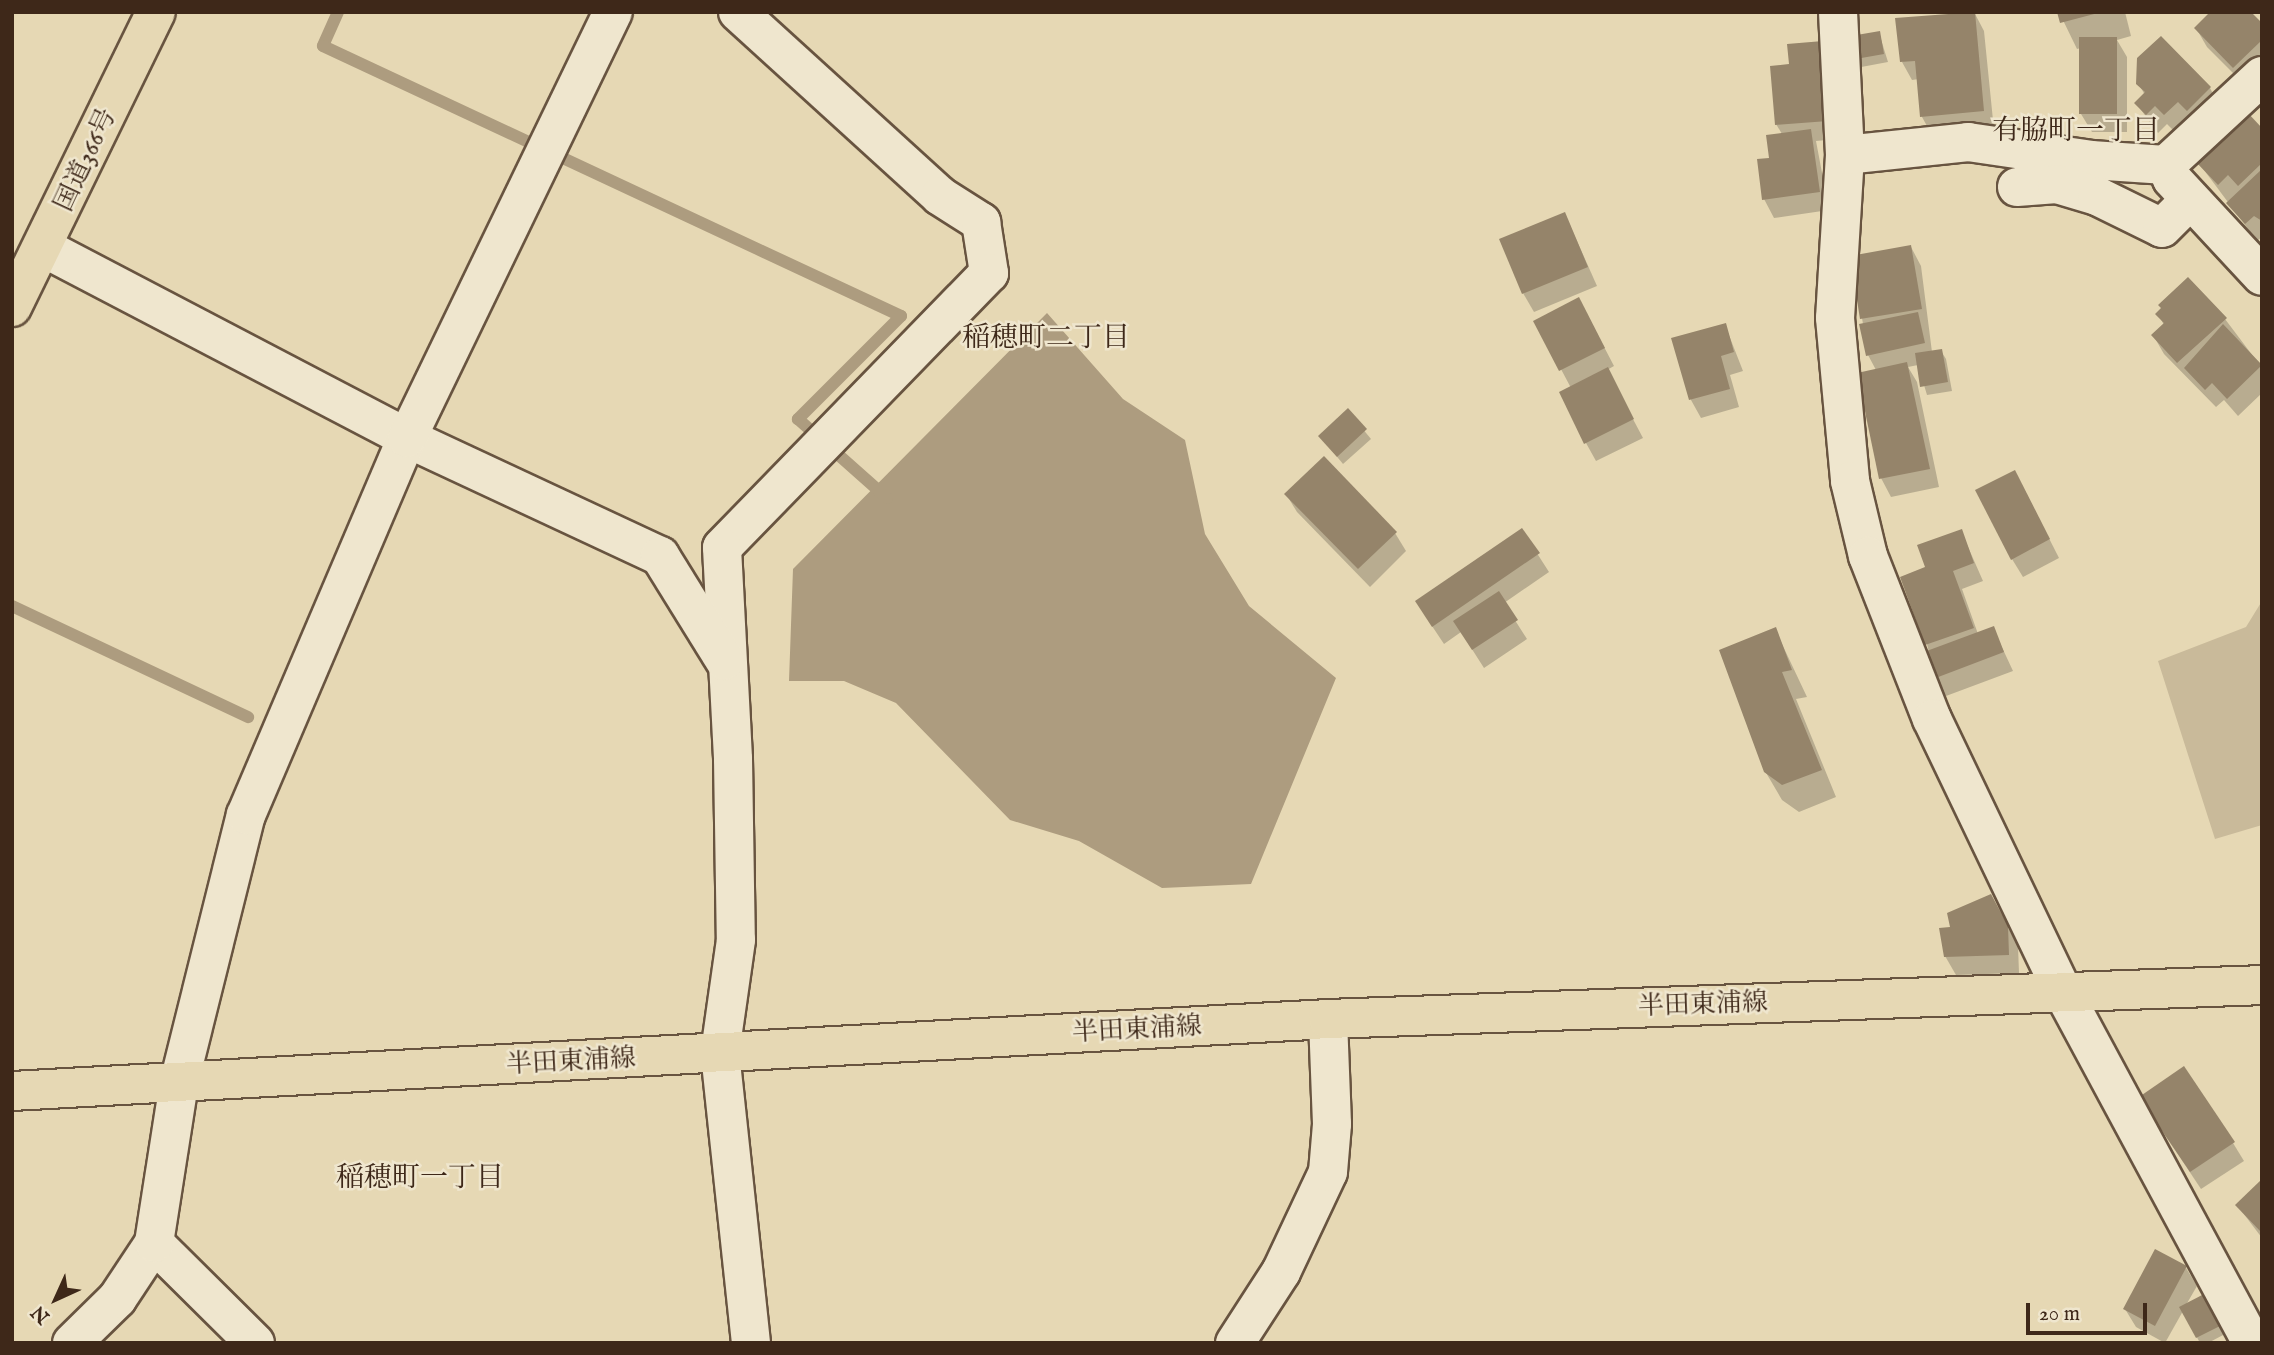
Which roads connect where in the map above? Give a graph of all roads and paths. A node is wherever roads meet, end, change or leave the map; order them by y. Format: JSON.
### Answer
{"nodes":[{"id":1,"x":156,"y":12,"type":"edge"},
{"id":2,"x":613,"y":12,"type":"edge"},
{"id":3,"x":1838,"y":12,"type":"edge"},
{"id":4,"x":751,"y":16,"type":"edge"},
{"id":5,"x":2262,"y":76,"type":"edge"},
{"id":6,"x":1845,"y":155,"type":"junction"},
{"id":7,"x":2166,"y":164,"type":"junction"},
{"id":8,"x":2017,"y":187,"type":"dead end"},
{"id":9,"x":2190,"y":200,"type":"junction"},
{"id":10,"x":44,"y":248,"type":"junction"},
{"id":11,"x":2262,"y":276,"type":"edge"},
{"id":12,"x":12,"y":307,"type":"edge"},
{"id":13,"x":407,"y":438,"type":"junction"},
{"id":14,"x":726,"y":663,"type":"junction"},
{"id":15,"x":2262,"y":985,"type":"edge"},
{"id":16,"x":2063,"y":992,"type":"junction"},
{"id":17,"x":1328,"y":1019,"type":"junction"},
{"id":18,"x":720,"y":1054,"type":"junction"},
{"id":19,"x":179,"y":1083,"type":"junction"},
{"id":20,"x":12,"y":1091,"type":"edge"},
{"id":21,"x":154,"y":1243,"type":"junction"},
{"id":22,"x":72,"y":1343,"type":"edge"},
{"id":23,"x":255,"y":1343,"type":"edge"},
{"id":24,"x":751,"y":1343,"type":"edge"},
{"id":25,"x":1236,"y":1343,"type":"edge"},
{"id":26,"x":2252,"y":1343,"type":"edge"}],
"edges":[{"from":1,"to":10,"type":"main road","name":"国道366号"},
{"from":2,"to":13,"type":"street"},
{"from":3,"to":6,"type":"street"},
{"from":4,"to":14,"type":"street"},
{"from":5,"to":7,"type":"street"},
{"from":6,"to":7,"type":"street"},
{"from":6,"to":16,"type":"street"},
{"from":7,"to":9,"type":"street"},
{"from":8,"to":9,"type":"street"},
{"from":9,"to":11,"type":"street"},
{"from":10,"to":12,"type":"main road","name":"国道366号"},
{"from":10,"to":13,"type":"street"},
{"from":13,"to":14,"type":"street"},
{"from":13,"to":19,"type":"street"},
{"from":14,"to":18,"type":"street"},
{"from":15,"to":16,"type":"main road","name":"半田東浦線"},
{"from":16,"to":17,"type":"main road","name":"半田東浦線"},
{"from":16,"to":26,"type":"street"},
{"from":17,"to":18,"type":"main road","name":"半田東浦線"},
{"from":17,"to":25,"type":"street"},
{"from":18,"to":19,"type":"main road","name":"半田東浦線"},
{"from":18,"to":24,"type":"street"},
{"from":19,"to":20,"type":"main road","name":"半田東浦線"},
{"from":19,"to":21,"type":"street"},
{"from":21,"to":22,"type":"street"},
{"from":21,"to":23,"type":"street"}]}
